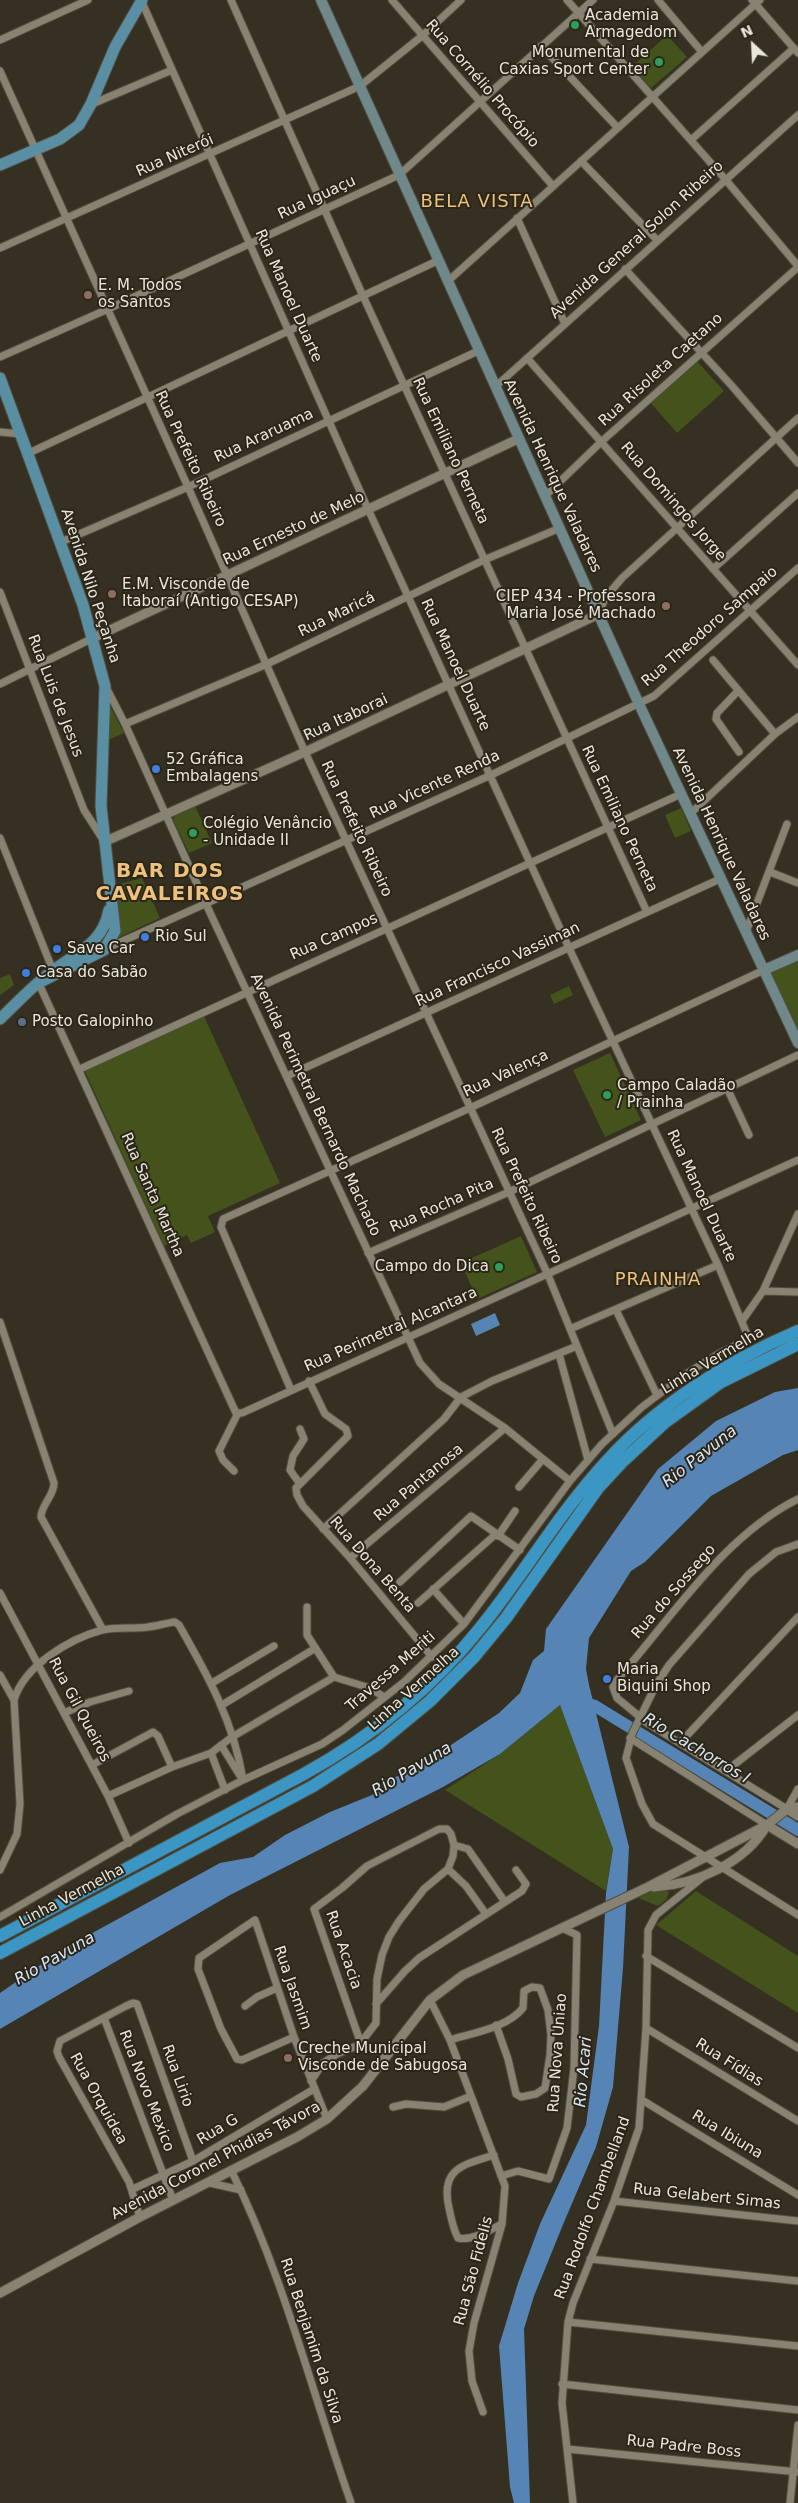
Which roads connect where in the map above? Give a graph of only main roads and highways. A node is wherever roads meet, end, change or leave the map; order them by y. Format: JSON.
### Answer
{"nodes":[{"id":1,"x":141,"y":0,"type":"edge"},
{"id":2,"x":322,"y":1,"type":"edge"},
{"id":3,"x":0,"y":165,"type":"edge"},
{"id":4,"x":0,"y":378,"type":"edge"},
{"id":5,"x":110,"y":901,"type":"junction"},
{"id":6,"x":798,"y":955,"type":"edge"},
{"id":7,"x":84,"y":956,"type":"junction"},
{"id":8,"x":764,"y":970,"type":"junction"},
{"id":9,"x":0,"y":1019,"type":"edge"},
{"id":10,"x":798,"y":1043,"type":"edge"},
{"id":11,"x":798,"y":1331,"type":"edge"},
{"id":12,"x":798,"y":1344,"type":"edge"},
{"id":13,"x":0,"y":1936,"type":"edge"},
{"id":14,"x":0,"y":1953,"type":"edge"}],
"edges":[{"from":1,"to":3,"type":"main road"},
{"from":2,"to":8,"type":"main road","name":"Avenida Henrique Valadares"},
{"from":4,"to":5,"type":"main road","name":"Avenida Nilo Peçanha"},
{"from":5,"to":7,"type":"main road","name":"Avenida Nilo Peçanha"},
{"from":5,"to":7,"type":"main road","name":"Avenida Nilo Peçanha"},
{"from":6,"to":8,"type":"main road","name":"Rua Valença"},
{"from":7,"to":9,"type":"main road","name":"Avenida Nilo Peçanha"},
{"from":8,"to":10,"type":"main road","name":"Avenida Henrique Valadares"},
{"from":11,"to":13,"type":"highway","name":"Linha Vermelha"},
{"from":12,"to":14,"type":"highway","name":"Linha Vermelha"}]}
